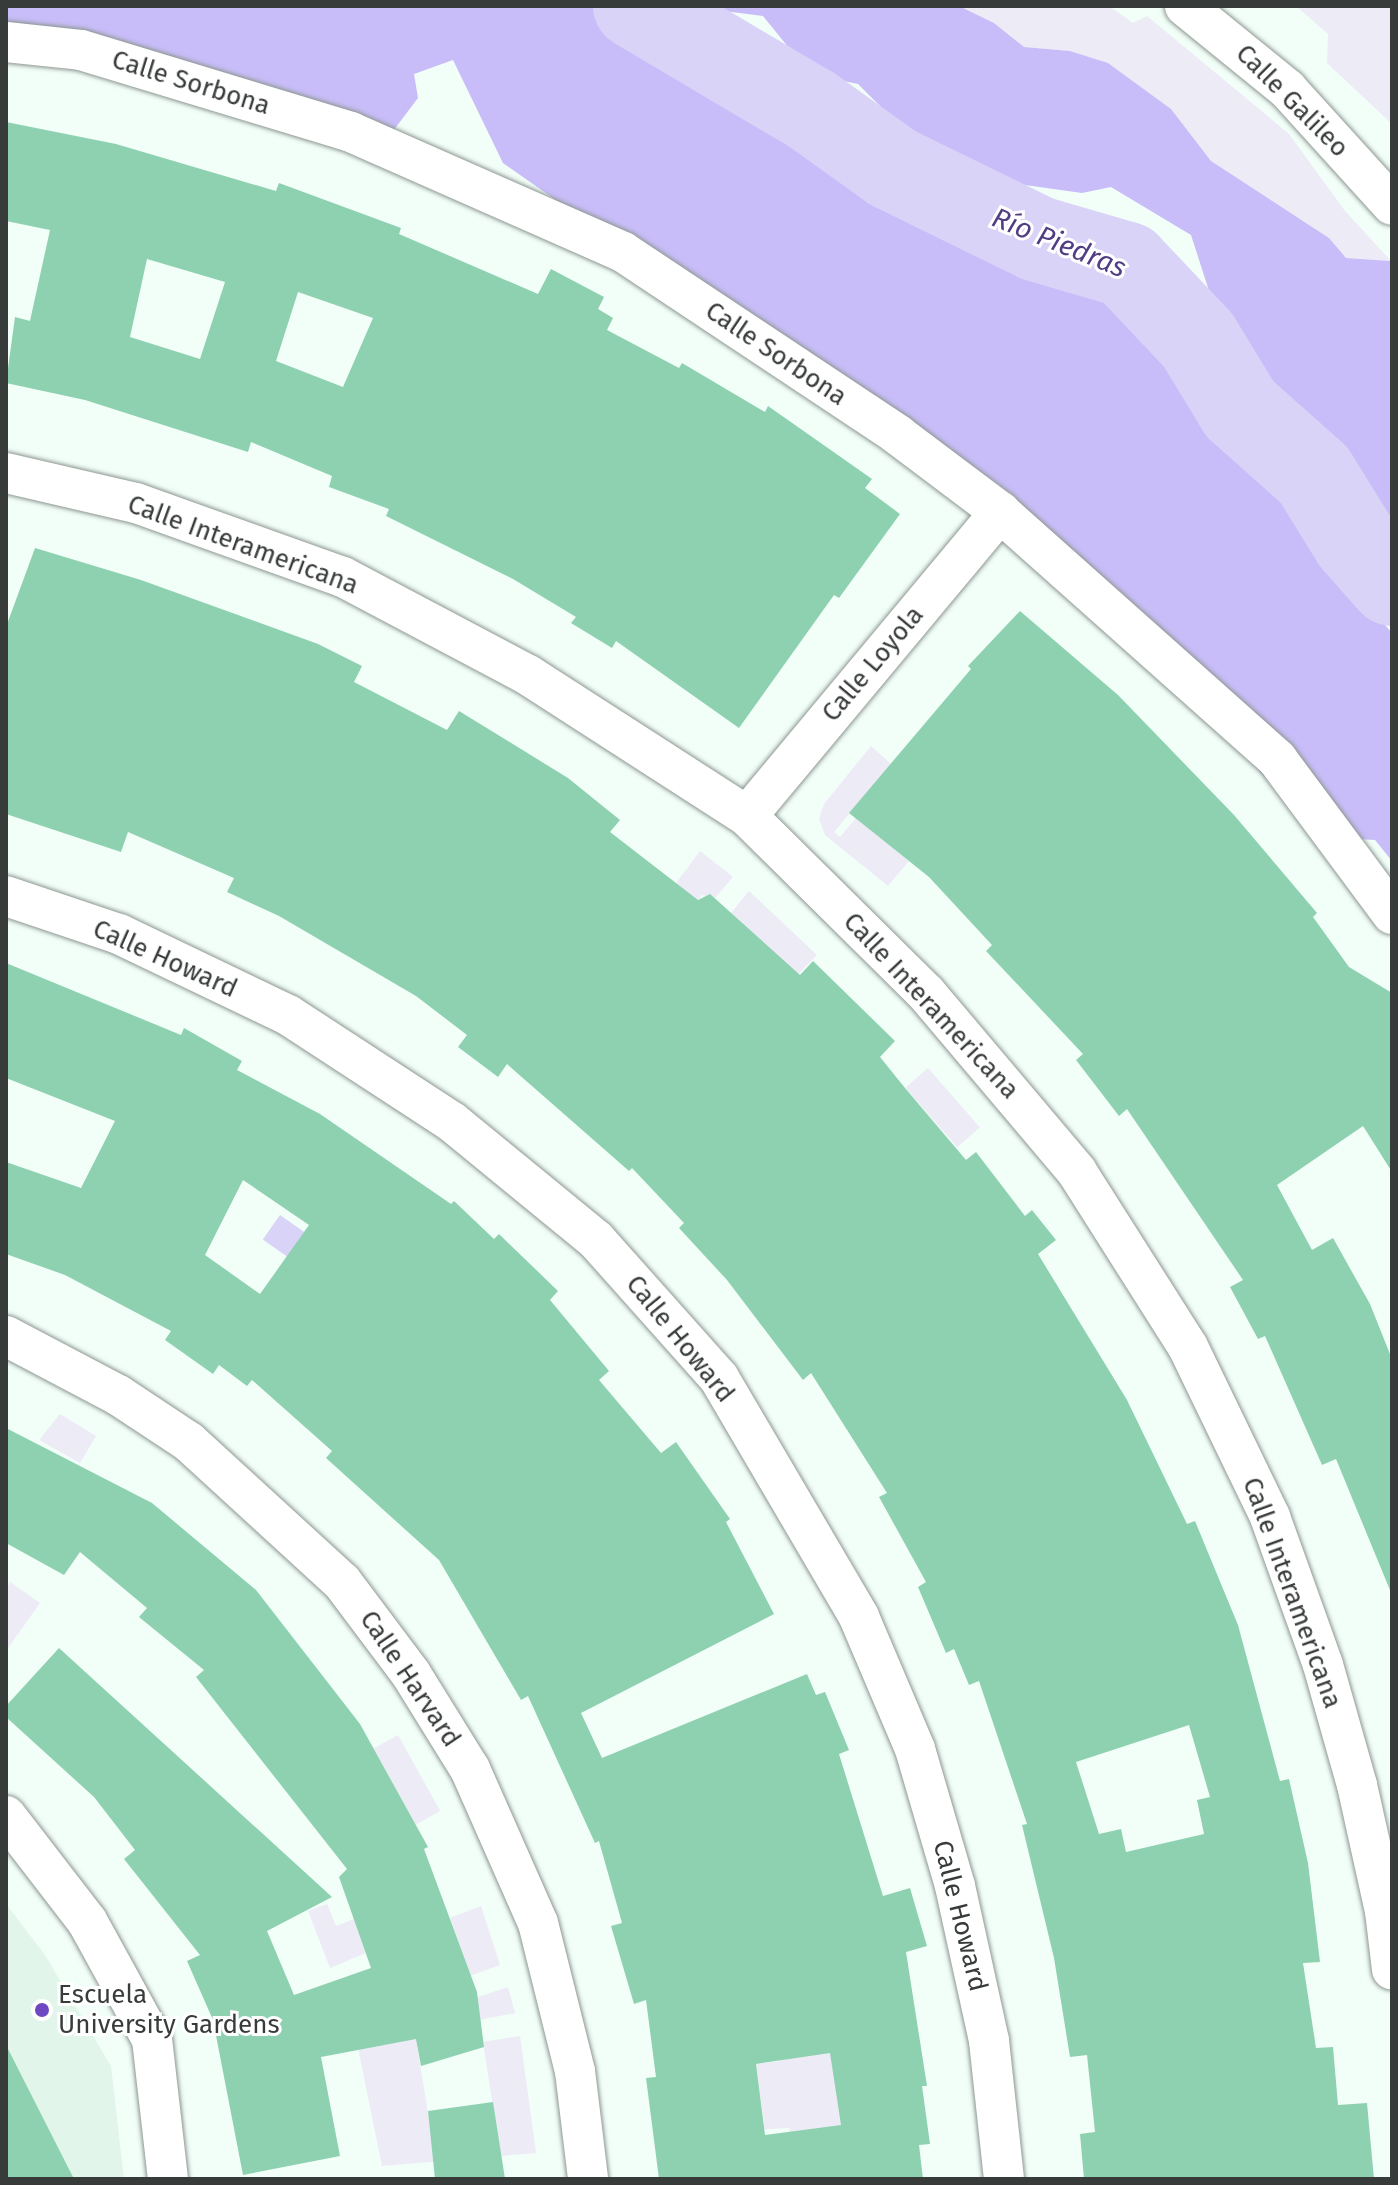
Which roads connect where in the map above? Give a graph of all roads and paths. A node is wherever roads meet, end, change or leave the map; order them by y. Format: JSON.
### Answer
{"nodes":[{"id":1,"x":1185,"y":6,"type":"edge"},
{"id":2,"x":6,"y":42,"type":"edge"},
{"id":3,"x":1392,"y":205,"type":"edge"},
{"id":4,"x":6,"y":473,"type":"edge"},
{"id":5,"x":1000,"y":512,"type":"junction"},
{"id":6,"x":747,"y":816,"type":"junction"},
{"id":7,"x":6,"y":896,"type":"edge"},
{"id":8,"x":1392,"y":914,"type":"edge"},
{"id":9,"x":6,"y":1336,"type":"edge"},
{"id":10,"x":6,"y":1816,"type":"edge"},
{"id":11,"x":1392,"y":1970,"type":"edge"},
{"id":12,"x":168,"y":2179,"type":"edge"},
{"id":13,"x":588,"y":2179,"type":"edge"},
{"id":14,"x":1004,"y":2179,"type":"edge"}],
"edges":[{"from":1,"to":3,"type":"street","name":"Calle Galileo"},
{"from":2,"to":5,"type":"street","name":"Calle Sorbona"},
{"from":4,"to":6,"type":"street","name":"Calle Interamericana"},
{"from":5,"to":6,"type":"street","name":"Calle Loyola"},
{"from":5,"to":8,"type":"street","name":"Calle Sorbona"},
{"from":6,"to":11,"type":"street","name":"Calle Interamericana"},
{"from":7,"to":14,"type":"street","name":"Calle Howard"},
{"from":9,"to":13,"type":"street","name":"Calle Harvard"},
{"from":10,"to":12,"type":"street"}]}
